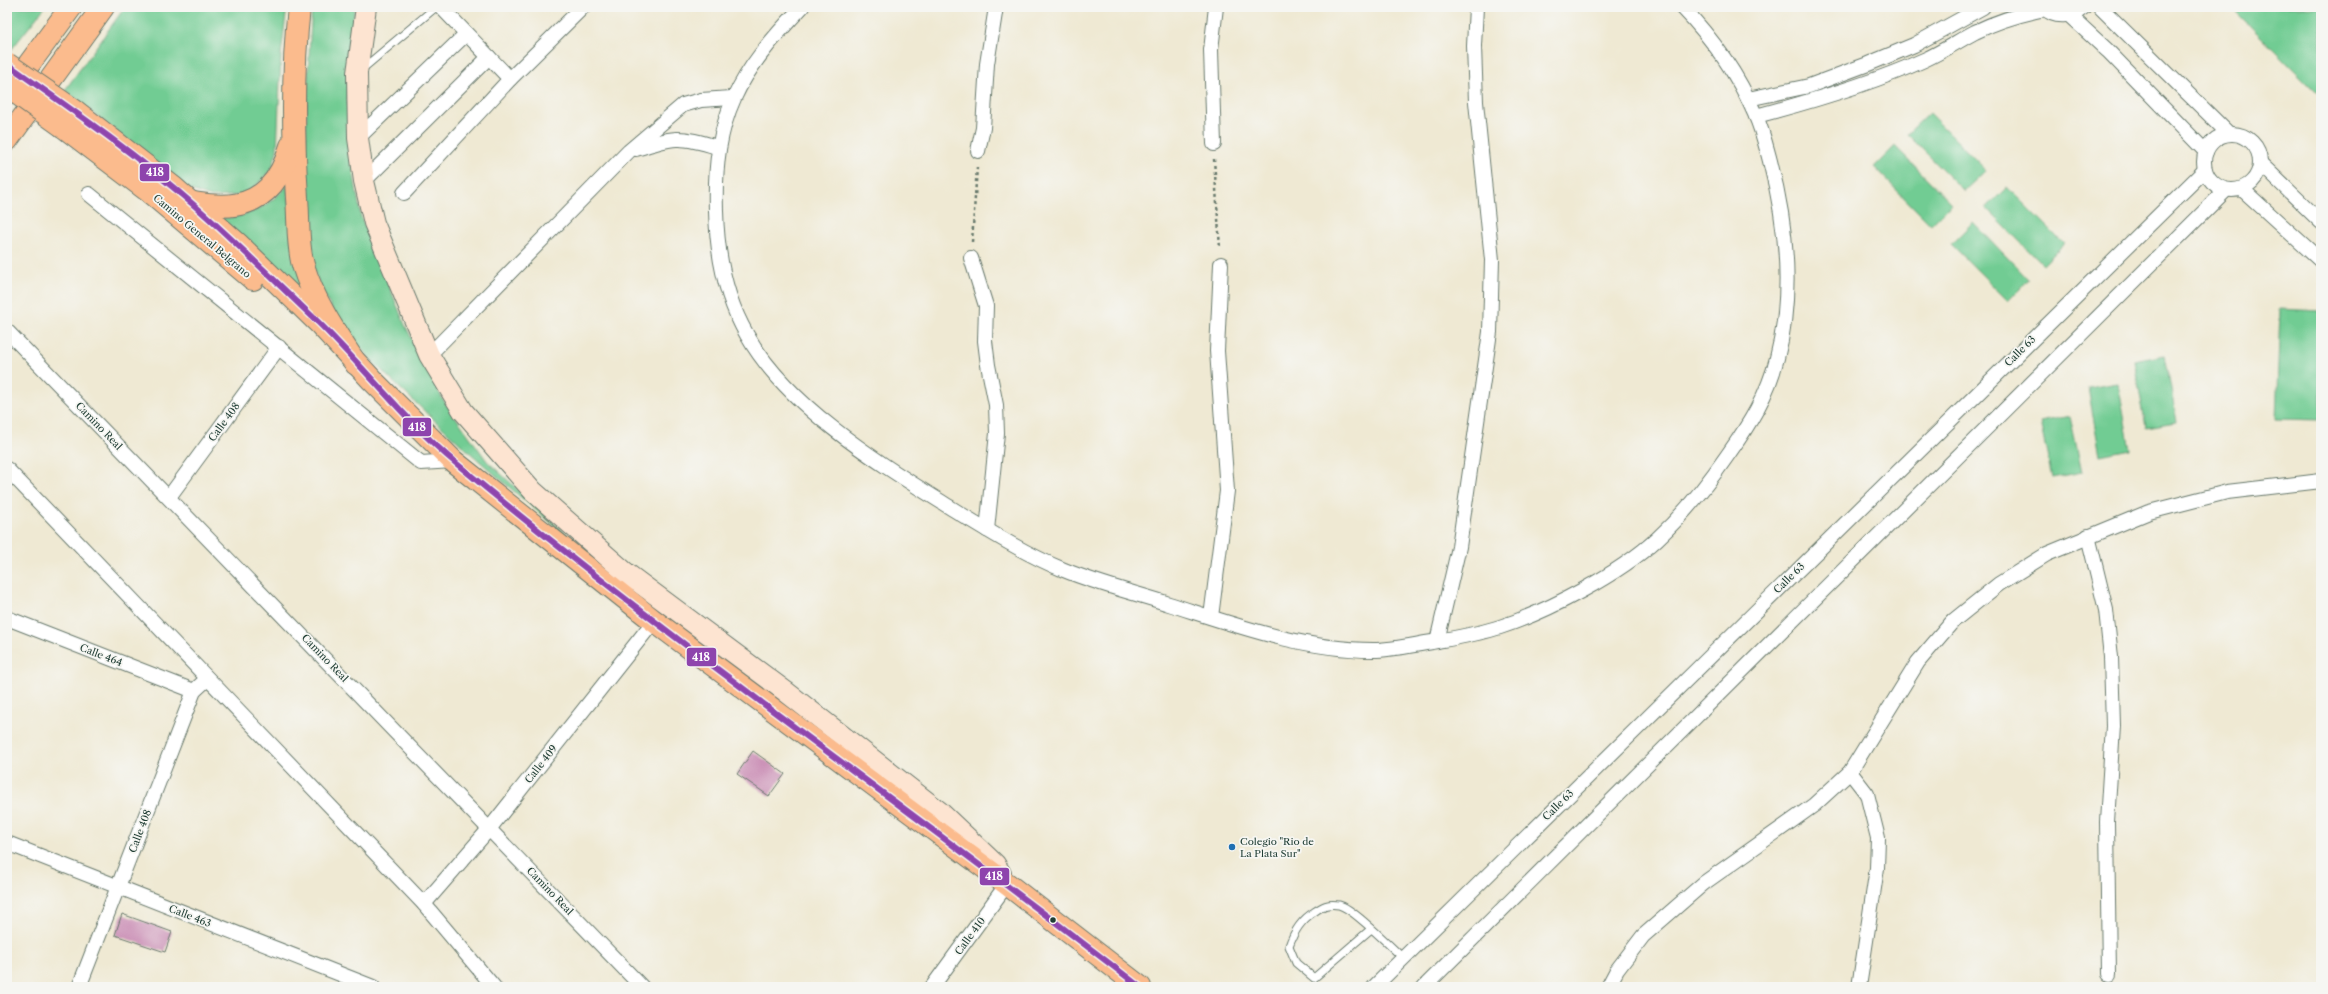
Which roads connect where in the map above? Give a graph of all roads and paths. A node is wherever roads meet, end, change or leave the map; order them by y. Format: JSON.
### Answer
{"nodes":[{"id":1,"x":66,"y":7,"type":"edge"},
{"id":2,"x":71,"y":7,"type":"edge"},
{"id":3,"x":103,"y":7,"type":"edge"},
{"id":4,"x":299,"y":7,"type":"edge"},
{"id":5,"x":366,"y":7,"type":"edge"},
{"id":6,"x":436,"y":7,"type":"edge"},
{"id":7,"x":441,"y":7,"type":"edge"},
{"id":8,"x":584,"y":7,"type":"edge"},
{"id":9,"x":802,"y":7,"type":"edge"},
{"id":10,"x":996,"y":7,"type":"edge"},
{"id":11,"x":1216,"y":7,"type":"edge"},
{"id":12,"x":1476,"y":7,"type":"edge"},
{"id":13,"x":1682,"y":7,"type":"edge"},
{"id":14,"x":1983,"y":7,"type":"edge"},
{"id":15,"x":2084,"y":7,"type":"edge"},
{"id":16,"x":2100,"y":7,"type":"edge"},
{"id":17,"x":2044,"y":8,"type":"edge"},
{"id":18,"x":2069,"y":15,"type":"junction"},
{"id":19,"x":466,"y":34,"type":"junction"},
{"id":20,"x":489,"y":57,"type":"junction"},
{"id":21,"x":7,"y":64,"type":"edge"},
{"id":22,"x":357,"y":73,"type":"junction"},
{"id":23,"x":7,"y":77,"type":"edge"},
{"id":24,"x":510,"y":79,"type":"junction"},
{"id":25,"x":7,"y":86,"type":"edge"},
{"id":26,"x":7,"y":94,"type":"edge"},
{"id":27,"x":732,"y":98,"type":"junction"},
{"id":28,"x":1748,"y":99,"type":"junction"},
{"id":29,"x":1756,"y":116,"type":"junction"},
{"id":30,"x":69,"y":119,"type":"junction"},
{"id":31,"x":2229,"y":134,"type":"junction"},
{"id":32,"x":358,"y":138,"type":"junction"},
{"id":33,"x":293,"y":139,"type":"junction"},
{"id":34,"x":7,"y":140,"type":"edge"},
{"id":35,"x":1214,"y":144,"type":"joint"},
{"id":36,"x":718,"y":147,"type":"junction"},
{"id":37,"x":630,"y":151,"type":"junction"},
{"id":38,"x":978,"y":151,"type":"joint"},
{"id":39,"x":2206,"y":152,"type":"junction"},
{"id":40,"x":2261,"y":164,"type":"junction"},
{"id":41,"x":2205,"y":170,"type":"junction"},
{"id":42,"x":364,"y":181,"type":"junction"},
{"id":43,"x":2242,"y":189,"type":"junction"},
{"id":44,"x":2226,"y":190,"type":"junction"},
{"id":45,"x":151,"y":193,"type":"junction"},
{"id":46,"x":404,"y":193,"type":"dead end"},
{"id":47,"x":89,"y":194,"type":"dead end"},
{"id":48,"x":193,"y":204,"type":"junction"},
{"id":49,"x":2321,"y":222,"type":"edge"},
{"id":50,"x":971,"y":258,"type":"joint"},
{"id":51,"x":2321,"y":261,"type":"edge"},
{"id":52,"x":1221,"y":264,"type":"joint"},
{"id":53,"x":7,"y":331,"type":"edge"},
{"id":54,"x":279,"y":347,"type":"junction"},
{"id":55,"x":429,"y":355,"type":"junction"},
{"id":56,"x":356,"y":364,"type":"junction"},
{"id":57,"x":372,"y":380,"type":"junction"},
{"id":58,"x":453,"y":462,"type":"junction"},
{"id":59,"x":7,"y":469,"type":"edge"},
{"id":60,"x":2321,"y":481,"type":"edge"},
{"id":61,"x":169,"y":497,"type":"junction"},
{"id":62,"x":987,"y":530,"type":"junction"},
{"id":63,"x":2088,"y":536,"type":"junction"},
{"id":64,"x":625,"y":572,"type":"junction"},
{"id":65,"x":622,"y":594,"type":"junction"},
{"id":66,"x":1211,"y":617,"type":"junction"},
{"id":67,"x":7,"y":618,"type":"edge"},
{"id":68,"x":654,"y":621,"type":"junction"},
{"id":69,"x":1437,"y":641,"type":"junction"},
{"id":70,"x":207,"y":679,"type":"junction"},
{"id":71,"x":194,"y":691,"type":"junction"},
{"id":72,"x":1850,"y":772,"type":"junction"},
{"id":73,"x":490,"y":828,"type":"junction"},
{"id":74,"x":7,"y":843,"type":"edge"},
{"id":75,"x":1007,"y":884,"type":"junction"},
{"id":76,"x":117,"y":887,"type":"junction"},
{"id":77,"x":424,"y":904,"type":"junction"},
{"id":78,"x":1371,"y":929,"type":"junction"},
{"id":79,"x":1403,"y":958,"type":"junction"},
{"id":80,"x":2110,"y":974,"type":"dead end"},
{"id":81,"x":79,"y":987,"type":"edge"},
{"id":82,"x":374,"y":987,"type":"edge"},
{"id":83,"x":494,"y":987,"type":"edge"},
{"id":84,"x":642,"y":987,"type":"edge"},
{"id":85,"x":932,"y":987,"type":"edge"},
{"id":86,"x":1140,"y":987,"type":"edge"},
{"id":87,"x":1374,"y":987,"type":"edge"},
{"id":88,"x":1424,"y":987,"type":"edge"},
{"id":89,"x":1608,"y":987,"type":"edge"},
{"id":90,"x":1859,"y":987,"type":"edge"}],
"edges":[{"from":1,"to":23,"type":"main road"},
{"from":2,"to":26,"type":"main road"},
{"from":3,"to":34,"type":"main road"},
{"from":4,"to":33,"type":"main road"},
{"from":5,"to":22,"type":"street"},
{"from":6,"to":22,"type":"lane"},
{"from":7,"to":19,"type":"street"},
{"from":8,"to":24,"type":"street"},
{"from":9,"to":27,"type":"street"},
{"from":10,"to":38,"type":"street"},
{"from":11,"to":35,"type":"street"},
{"from":12,"to":69,"type":"street"},
{"from":13,"to":28,"type":"street"},
{"from":14,"to":28,"type":"street"},
{"from":15,"to":18,"type":"street"},
{"from":16,"to":31,"type":"street"},
{"from":17,"to":18,"type":"street"},
{"from":17,"to":29,"type":"street"},
{"from":18,"to":39,"type":"street"},
{"from":19,"to":20,"type":"street"},
{"from":19,"to":32,"type":"street"},
{"from":20,"to":24,"type":"street"},
{"from":20,"to":42,"type":"street"},
{"from":21,"to":30,"type":"main road","name":"Camino General Belgrano","bridge":true},
{"from":22,"to":32,"type":"street"},
{"from":24,"to":46,"type":"street"},
{"from":25,"to":30,"type":"main road","name":"Camino General Belgrano","bridge":true},
{"from":27,"to":36,"type":"street"},
{"from":27,"to":37,"type":"street"},
{"from":28,"to":29,"type":"street"},
{"from":29,"to":69,"type":"street"},
{"from":30,"to":45,"type":"main road","name":"Camino General Belgrano"},
{"from":30,"to":48,"type":"main road","name":"Camino General Belgrano"},
{"from":31,"to":39,"type":"street"},
{"from":31,"to":40,"type":"street"},
{"from":32,"to":42,"type":"street"},
{"from":33,"to":48,"type":"main road"},
{"from":33,"to":56,"type":"main road"},
{"from":35,"to":52,"type":"path"},
{"from":36,"to":37,"type":"street"},
{"from":36,"to":62,"type":"street"},
{"from":37,"to":55,"type":"street"},
{"from":38,"to":50,"type":"path"},
{"from":39,"to":41,"type":"street"},
{"from":40,"to":43,"type":"street"},
{"from":40,"to":49,"type":"street"},
{"from":41,"to":44,"type":"street"},
{"from":41,"to":79,"type":"street","name":"Calle 63"},
{"from":42,"to":55,"type":"street"},
{"from":43,"to":44,"type":"street"},
{"from":43,"to":51,"type":"street"},
{"from":44,"to":88,"type":"street"},
{"from":45,"to":48,"type":"main road"},
{"from":45,"to":57,"type":"main road","name":"Camino General Belgrano"},
{"from":47,"to":54,"type":"street"},
{"from":48,"to":56,"type":"main road","name":"Camino General Belgrano"},
{"from":50,"to":62,"type":"street"},
{"from":52,"to":66,"type":"street"},
{"from":53,"to":61,"type":"street","name":"Camino Real"},
{"from":54,"to":58,"type":"street"},
{"from":54,"to":61,"type":"street","name":"Calle 408"},
{"from":55,"to":64,"type":"street"},
{"from":56,"to":57,"type":"main road","name":"Camino General Belgrano"},
{"from":57,"to":58,"type":"main road","name":"Camino General Belgrano"},
{"from":58,"to":65,"type":"main road","name":"Camino General Belgrano"},
{"from":59,"to":70,"type":"street"},
{"from":60,"to":63,"type":"street"},
{"from":61,"to":73,"type":"street","name":"Camino Real"},
{"from":62,"to":66,"type":"street"},
{"from":63,"to":72,"type":"street"},
{"from":63,"to":80,"type":"street"},
{"from":64,"to":65,"type":"street"},
{"from":64,"to":75,"type":"street"},
{"from":65,"to":68,"type":"main road","name":"Camino General Belgrano"},
{"from":66,"to":69,"type":"street"},
{"from":67,"to":71,"type":"street","name":"Calle 464"},
{"from":68,"to":73,"type":"street","name":"Calle 409"},
{"from":68,"to":75,"type":"main road","name":"Camino General Belgrano"},
{"from":70,"to":71,"type":"street","name":"Calle 408"},
{"from":70,"to":77,"type":"street"},
{"from":71,"to":76,"type":"street","name":"Calle 408"},
{"from":72,"to":89,"type":"street"},
{"from":72,"to":90,"type":"street"},
{"from":73,"to":77,"type":"street","name":"Calle 409"},
{"from":73,"to":84,"type":"street","name":"Camino Real"},
{"from":74,"to":76,"type":"street","name":"Calle 463"},
{"from":75,"to":85,"type":"street","name":"Calle 410"},
{"from":75,"to":86,"type":"main road","name":"Camino General Belgrano"},
{"from":76,"to":81,"type":"street","name":"Calle 408"},
{"from":76,"to":82,"type":"street","name":"Calle 463"},
{"from":77,"to":83,"type":"street"},
{"from":78,"to":78,"type":"lane"},
{"from":78,"to":79,"type":"lane"},
{"from":79,"to":87,"type":"street","name":"Calle 63"}]}
